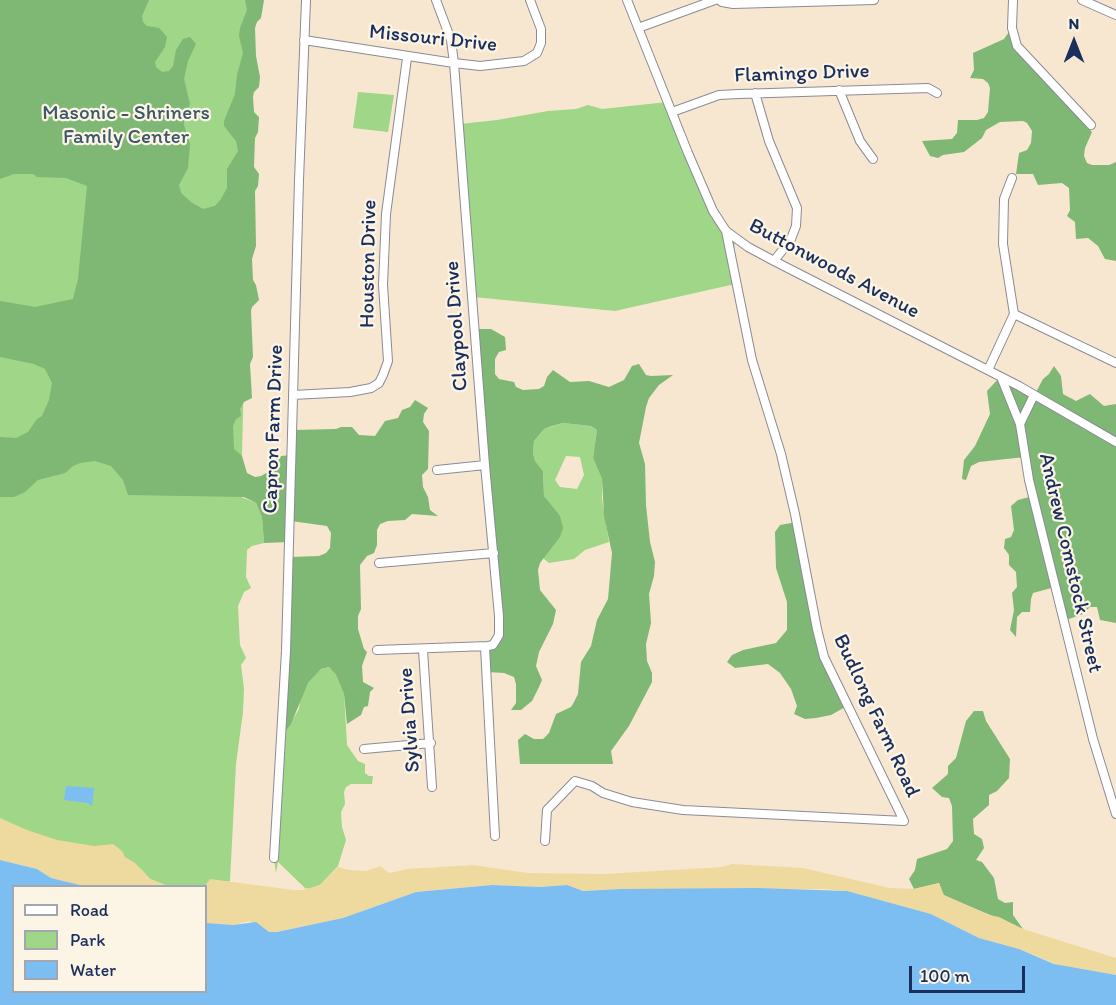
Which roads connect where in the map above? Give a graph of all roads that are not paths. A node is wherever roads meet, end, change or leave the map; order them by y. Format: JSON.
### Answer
{"nodes":[{"id":1,"x":306,"y":0,"type":"edge"},
{"id":2,"x":436,"y":0,"type":"edge"},
{"id":3,"x":530,"y":0,"type":"edge"},
{"id":4,"x":627,"y":0,"type":"edge"},
{"id":5,"x":717,"y":0,"type":"edge"},
{"id":6,"x":874,"y":0,"type":"edge"},
{"id":7,"x":1013,"y":0,"type":"edge"},
{"id":8,"x":1082,"y":0,"type":"edge"},
{"id":9,"x":1116,"y":15,"type":"edge"},
{"id":10,"x":638,"y":28,"type":"junction"},
{"id":11,"x":304,"y":40,"type":"junction"},
{"id":12,"x":407,"y":58,"type":"junction"},
{"id":13,"x":454,"y":63,"type":"junction"},
{"id":14,"x":839,"y":90,"type":"junction"},
{"id":15,"x":755,"y":93,"type":"junction"},
{"id":16,"x":937,"y":93,"type":"dead end"},
{"id":17,"x":672,"y":112,"type":"junction"},
{"id":18,"x":1091,"y":125,"type":"dead end"},
{"id":19,"x":873,"y":159,"type":"dead end"},
{"id":20,"x":1012,"y":178,"type":"dead end"},
{"id":21,"x":726,"y":231,"type":"junction"},
{"id":22,"x":774,"y":261,"type":"junction"},
{"id":23,"x":1014,"y":314,"type":"junction"},
{"id":24,"x":1116,"y":363,"type":"edge"},
{"id":25,"x":988,"y":370,"type":"junction"},
{"id":26,"x":1001,"y":377,"type":"junction"},
{"id":27,"x":293,"y":395,"type":"junction"},
{"id":28,"x":1034,"y":395,"type":"junction"},
{"id":29,"x":1020,"y":424,"type":"junction"},
{"id":30,"x":1116,"y":442,"type":"edge"},
{"id":31,"x":485,"y":465,"type":"junction"},
{"id":32,"x":436,"y":470,"type":"dead end"},
{"id":33,"x":494,"y":553,"type":"junction"},
{"id":34,"x":379,"y":563,"type":"dead end"},
{"id":35,"x":487,"y":646,"type":"junction"},
{"id":36,"x":377,"y":650,"type":"dead end"},
{"id":37,"x":423,"y":650,"type":"junction"},
{"id":38,"x":430,"y":743,"type":"junction"},
{"id":39,"x":364,"y":749,"type":"dead end"},
{"id":40,"x":432,"y":787,"type":"dead end"},
{"id":41,"x":1116,"y":814,"type":"edge"},
{"id":42,"x":495,"y":836,"type":"dead end"},
{"id":43,"x":545,"y":841,"type":"dead end"},
{"id":44,"x":274,"y":858,"type":"dead end"}],
"edges":[{"from":1,"to":11,"type":"street","name":"Capron Farm Drive"},
{"from":2,"to":13,"type":"street","name":"Claypool Drive"},
{"from":3,"to":13,"type":"street","name":"Missouri Drive"},
{"from":4,"to":10,"type":"street","name":"Buttonwoods Avenue"},
{"from":5,"to":6,"type":"street"},
{"from":5,"to":10,"type":"street"},
{"from":7,"to":18,"type":"street"},
{"from":8,"to":9,"type":"street"},
{"from":10,"to":17,"type":"street","name":"Buttonwoods Avenue"},
{"from":11,"to":12,"type":"street","name":"Missouri Drive"},
{"from":11,"to":27,"type":"street","name":"Capron Farm Drive"},
{"from":12,"to":13,"type":"street","name":"Missouri Drive"},
{"from":12,"to":27,"type":"street","name":"Houston Drive"},
{"from":13,"to":31,"type":"street","name":"Claypool Drive"},
{"from":14,"to":15,"type":"street","name":"Flamingo Drive"},
{"from":14,"to":16,"type":"street","name":"Flamingo Drive"},
{"from":14,"to":19,"type":"street"},
{"from":15,"to":17,"type":"street","name":"Flamingo Drive"},
{"from":15,"to":22,"type":"street"},
{"from":17,"to":21,"type":"street","name":"Buttonwoods Avenue"},
{"from":20,"to":23,"type":"street"},
{"from":21,"to":22,"type":"street","name":"Buttonwoods Avenue"},
{"from":21,"to":43,"type":"street","name":"Budlong Farm Road"},
{"from":22,"to":25,"type":"street","name":"Buttonwoods Avenue"},
{"from":23,"to":24,"type":"street"},
{"from":23,"to":25,"type":"street"},
{"from":25,"to":26,"type":"street","name":"Buttonwoods Avenue"},
{"from":26,"to":28,"type":"street","name":"Buttonwoods Avenue"},
{"from":26,"to":29,"type":"street","name":"Andrew Comstock Street"},
{"from":27,"to":44,"type":"street","name":"Capron Farm Drive"},
{"from":28,"to":29,"type":"street"},
{"from":28,"to":30,"type":"street","name":"Buttonwoods Avenue"},
{"from":29,"to":41,"type":"street","name":"Andrew Comstock Street"},
{"from":31,"to":32,"type":"street"},
{"from":31,"to":33,"type":"street","name":"Claypool Drive"},
{"from":33,"to":34,"type":"street"},
{"from":33,"to":35,"type":"street","name":"Claypool Drive"},
{"from":35,"to":37,"type":"street"},
{"from":35,"to":42,"type":"street","name":"Claypool Drive"},
{"from":36,"to":37,"type":"street"},
{"from":37,"to":38,"type":"street","name":"Sylvia Drive"},
{"from":38,"to":39,"type":"street"},
{"from":38,"to":40,"type":"street","name":"Sylvia Drive"}]}
